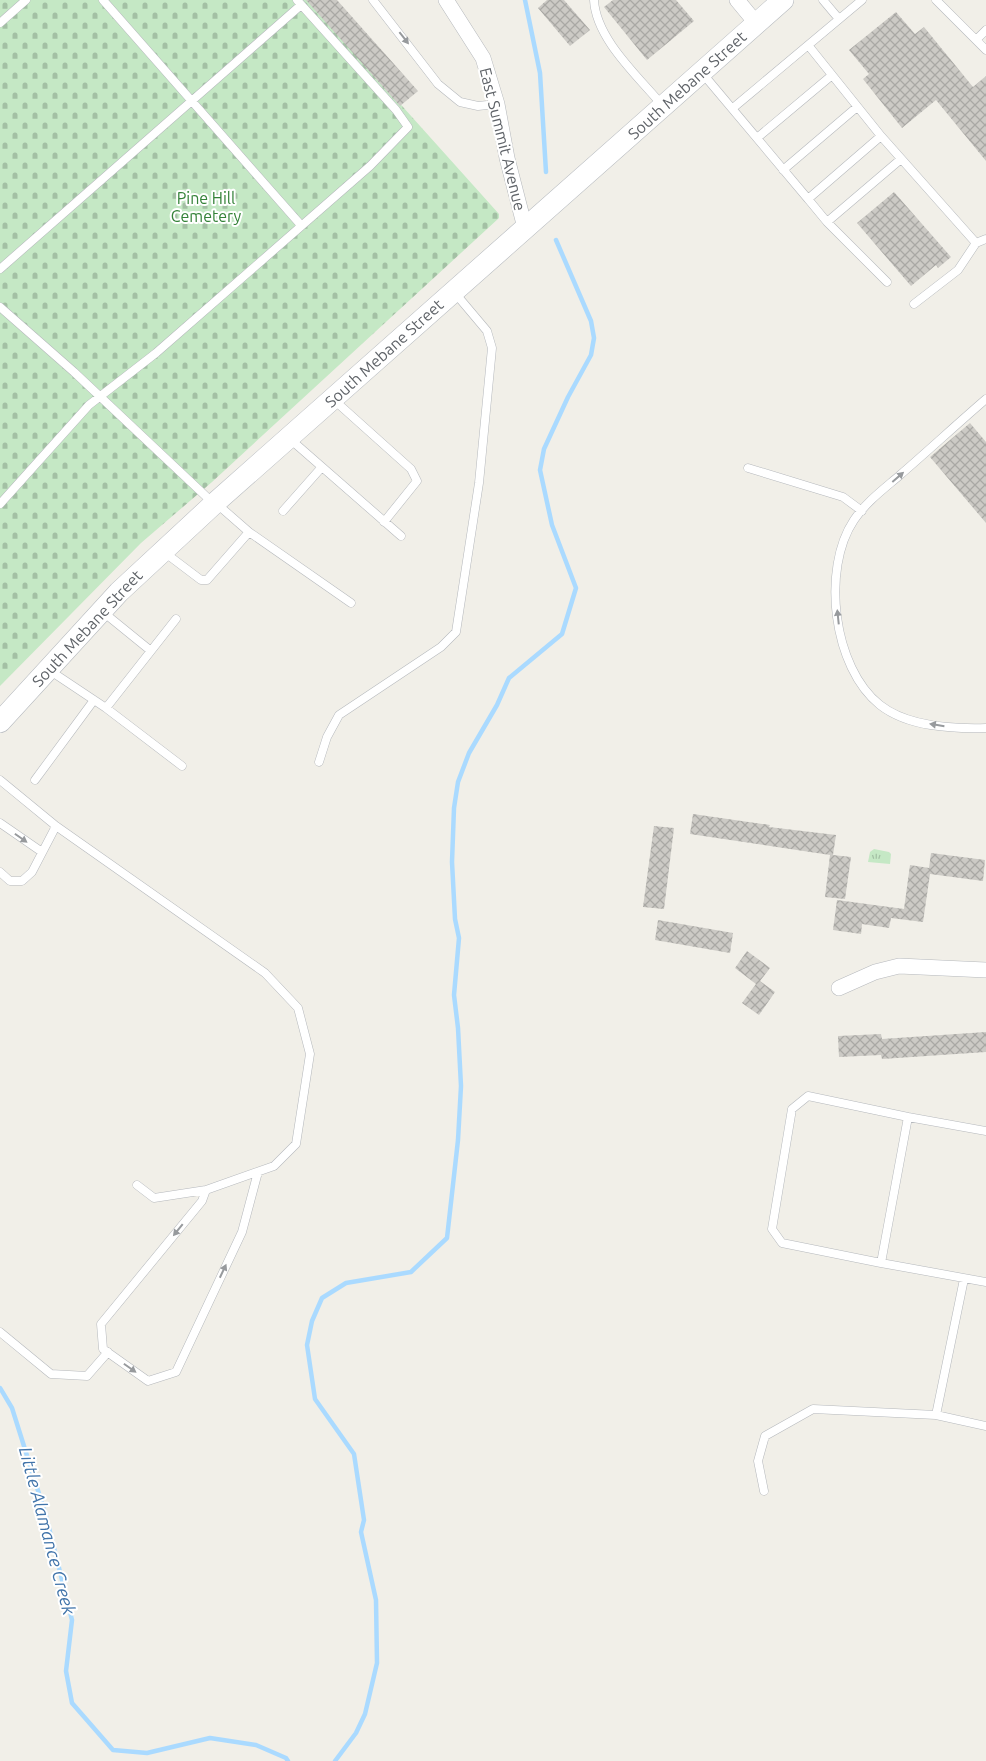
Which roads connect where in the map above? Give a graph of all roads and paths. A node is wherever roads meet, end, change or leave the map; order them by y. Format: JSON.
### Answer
{"nodes":[{"id":1,"x":26,"y":0,"type":"edge"},
{"id":2,"x":103,"y":0,"type":"edge"},
{"id":3,"x":373,"y":0,"type":"edge"},
{"id":4,"x":446,"y":0,"type":"edge"},
{"id":5,"x":594,"y":0,"type":"edge"},
{"id":6,"x":737,"y":0,"type":"edge"},
{"id":7,"x":783,"y":0,"type":"edge"},
{"id":8,"x":823,"y":0,"type":"edge"},
{"id":9,"x":862,"y":0,"type":"edge"},
{"id":10,"x":936,"y":0,"type":"edge"},
{"id":11,"x":299,"y":2,"type":"edge"},
{"id":12,"x":839,"y":19,"type":"junction"},
{"id":13,"x":0,"y":23,"type":"edge"},
{"id":14,"x":756,"y":23,"type":"junction"},
{"id":15,"x":986,"y":30,"type":"edge"},
{"id":16,"x":976,"y":40,"type":"junction"},
{"id":17,"x":808,"y":45,"type":"junction"},
{"id":18,"x":986,"y":50,"type":"edge"},
{"id":19,"x":702,"y":72,"type":"junction"},
{"id":20,"x":831,"y":76,"type":"junction"},
{"id":21,"x":193,"y":101,"type":"junction"},
{"id":22,"x":497,"y":104,"type":"junction"},
{"id":23,"x":663,"y":107,"type":"junction"},
{"id":24,"x":857,"y":107,"type":"junction"},
{"id":25,"x":733,"y":108,"type":"junction"},
{"id":26,"x":881,"y":136,"type":"junction"},
{"id":27,"x":757,"y":138,"type":"junction"},
{"id":28,"x":902,"y":159,"type":"junction"},
{"id":29,"x":783,"y":170,"type":"junction"},
{"id":30,"x":808,"y":199,"type":"junction"},
{"id":31,"x":827,"y":222,"type":"junction"},
{"id":32,"x":300,"y":224,"type":"junction"},
{"id":33,"x":525,"y":228,"type":"junction"},
{"id":34,"x":986,"y":239,"type":"edge"},
{"id":35,"x":976,"y":243,"type":"junction"},
{"id":36,"x":0,"y":269,"type":"edge"},
{"id":37,"x":887,"y":282,"type":"dead end"},
{"id":38,"x":454,"y":291,"type":"junction"},
{"id":39,"x":914,"y":304,"type":"dead end"},
{"id":40,"x":0,"y":308,"type":"edge"},
{"id":41,"x":99,"y":397,"type":"junction"},
{"id":42,"x":333,"y":399,"type":"junction"},
{"id":43,"x":986,"y":399,"type":"edge"},
{"id":44,"x":288,"y":438,"type":"junction"},
{"id":45,"x":322,"y":468,"type":"junction"},
{"id":46,"x":748,"y":468,"type":"dead end"},
{"id":47,"x":215,"y":503,"type":"junction"},
{"id":48,"x":0,"y":504,"type":"edge"},
{"id":49,"x":283,"y":511,"type":"dead end"},
{"id":50,"x":862,"y":511,"type":"junction"},
{"id":51,"x":384,"y":522,"type":"junction"},
{"id":52,"x":250,"y":532,"type":"junction"},
{"id":53,"x":401,"y":536,"type":"dead end"},
{"id":54,"x":163,"y":551,"type":"junction"},
{"id":55,"x":351,"y":603,"type":"dead end"},
{"id":56,"x":101,"y":610,"type":"junction"},
{"id":57,"x":176,"y":618,"type":"dead end"},
{"id":58,"x":151,"y":651,"type":"junction"},
{"id":59,"x":47,"y":669,"type":"junction"},
{"id":60,"x":94,"y":700,"type":"junction"},
{"id":61,"x":106,"y":708,"type":"junction"},
{"id":62,"x":0,"y":722,"type":"edge"},
{"id":63,"x":986,"y":728,"type":"edge"},
{"id":64,"x":319,"y":762,"type":"dead end"},
{"id":65,"x":182,"y":766,"type":"dead end"},
{"id":66,"x":0,"y":780,"type":"edge"},
{"id":67,"x":36,"y":780,"type":"dead end"},
{"id":68,"x":0,"y":823,"type":"edge"},
{"id":69,"x":56,"y":826,"type":"junction"},
{"id":70,"x":42,"y":852,"type":"junction"},
{"id":71,"x":0,"y":872,"type":"edge"},
{"id":72,"x":986,"y":970,"type":"edge"},
{"id":73,"x":839,"y":988,"type":"dead end"},
{"id":74,"x":908,"y":1117,"type":"junction"},
{"id":75,"x":986,"y":1131,"type":"edge"},
{"id":76,"x":258,"y":1172,"type":"junction"},
{"id":77,"x":138,"y":1185,"type":"dead end"},
{"id":78,"x":206,"y":1190,"type":"junction"},
{"id":79,"x":881,"y":1263,"type":"junction"},
{"id":80,"x":964,"y":1279,"type":"junction"},
{"id":81,"x":986,"y":1282,"type":"edge"},
{"id":82,"x":0,"y":1332,"type":"edge"},
{"id":83,"x":108,"y":1352,"type":"junction"},
{"id":84,"x":936,"y":1415,"type":"junction"},
{"id":85,"x":986,"y":1426,"type":"edge"},
{"id":86,"x":764,"y":1491,"type":"dead end"}],
"edges":[{"from":1,"to":13,"type":"lane"},
{"from":2,"to":21,"type":"lane"},
{"from":3,"to":22,"type":"lane","one_way":true},
{"from":4,"to":22,"type":"street","name":"East Summit Avenue"},
{"from":5,"to":23,"type":"lane"},
{"from":6,"to":14,"type":"street"},
{"from":7,"to":14,"type":"street","name":"South Mebane Street"},
{"from":8,"to":12,"type":"lane"},
{"from":9,"to":12,"type":"lane"},
{"from":10,"to":16,"type":"lane"},
{"from":11,"to":21,"type":"lane"},
{"from":11,"to":32,"type":"lane"},
{"from":12,"to":17,"type":"lane"},
{"from":14,"to":19,"type":"street","name":"South Mebane Street"},
{"from":15,"to":16,"type":"lane"},
{"from":16,"to":18,"type":"lane"},
{"from":17,"to":20,"type":"lane"},
{"from":17,"to":25,"type":"lane"},
{"from":19,"to":23,"type":"street","name":"South Mebane Street"},
{"from":19,"to":25,"type":"lane"},
{"from":20,"to":24,"type":"lane"},
{"from":20,"to":27,"type":"lane"},
{"from":21,"to":32,"type":"lane"},
{"from":21,"to":36,"type":"lane"},
{"from":22,"to":33,"type":"street","name":"East Summit Avenue"},
{"from":23,"to":33,"type":"street","name":"South Mebane Street"},
{"from":24,"to":26,"type":"lane"},
{"from":24,"to":29,"type":"lane"},
{"from":25,"to":27,"type":"lane"},
{"from":26,"to":28,"type":"lane"},
{"from":26,"to":30,"type":"lane"},
{"from":27,"to":29,"type":"lane"},
{"from":28,"to":31,"type":"lane"},
{"from":28,"to":35,"type":"lane"},
{"from":29,"to":30,"type":"lane"},
{"from":30,"to":31,"type":"lane"},
{"from":31,"to":37,"type":"lane"},
{"from":32,"to":41,"type":"lane"},
{"from":33,"to":38,"type":"street","name":"South Mebane Street"},
{"from":34,"to":35,"type":"lane"},
{"from":35,"to":39,"type":"lane"},
{"from":38,"to":42,"type":"street","name":"South Mebane Street"},
{"from":38,"to":64,"type":"lane"},
{"from":40,"to":41,"type":"lane"},
{"from":41,"to":47,"type":"lane"},
{"from":41,"to":48,"type":"lane"},
{"from":42,"to":44,"type":"street","name":"South Mebane Street"},
{"from":42,"to":51,"type":"lane"},
{"from":50,"to":43,"type":"lane","one_way":true},
{"from":44,"to":45,"type":"lane"},
{"from":44,"to":47,"type":"street","name":"South Mebane Street"},
{"from":45,"to":49,"type":"lane"},
{"from":45,"to":51,"type":"lane"},
{"from":46,"to":50,"type":"lane"},
{"from":47,"to":52,"type":"lane"},
{"from":47,"to":54,"type":"street","name":"South Mebane Street"},
{"from":63,"to":50,"type":"lane","one_way":true},
{"from":51,"to":53,"type":"lane"},
{"from":52,"to":54,"type":"lane"},
{"from":52,"to":55,"type":"lane"},
{"from":54,"to":56,"type":"street","name":"South Mebane Street"},
{"from":56,"to":58,"type":"lane"},
{"from":56,"to":59,"type":"street","name":"South Mebane Street"},
{"from":57,"to":58,"type":"lane"},
{"from":58,"to":61,"type":"lane"},
{"from":59,"to":60,"type":"lane"},
{"from":59,"to":62,"type":"street","name":"South Mebane Street"},
{"from":60,"to":61,"type":"lane"},
{"from":60,"to":67,"type":"lane"},
{"from":61,"to":65,"type":"lane"},
{"from":66,"to":69,"type":"lane"},
{"from":68,"to":70,"type":"lane","one_way":true},
{"from":69,"to":70,"type":"lane"},
{"from":69,"to":76,"type":"lane"},
{"from":70,"to":71,"type":"lane"},
{"from":72,"to":73,"type":"street"},
{"from":74,"to":75,"type":"lane"},
{"from":74,"to":79,"type":"lane"},
{"from":74,"to":79,"type":"lane"},
{"from":76,"to":78,"type":"lane"},
{"from":83,"to":76,"type":"lane","one_way":true},
{"from":77,"to":78,"type":"lane"},
{"from":78,"to":83,"type":"lane","one_way":true},
{"from":79,"to":80,"type":"lane"},
{"from":80,"to":81,"type":"lane"},
{"from":80,"to":84,"type":"lane"},
{"from":82,"to":83,"type":"lane"},
{"from":84,"to":85,"type":"lane"},
{"from":84,"to":86,"type":"lane"}]}
